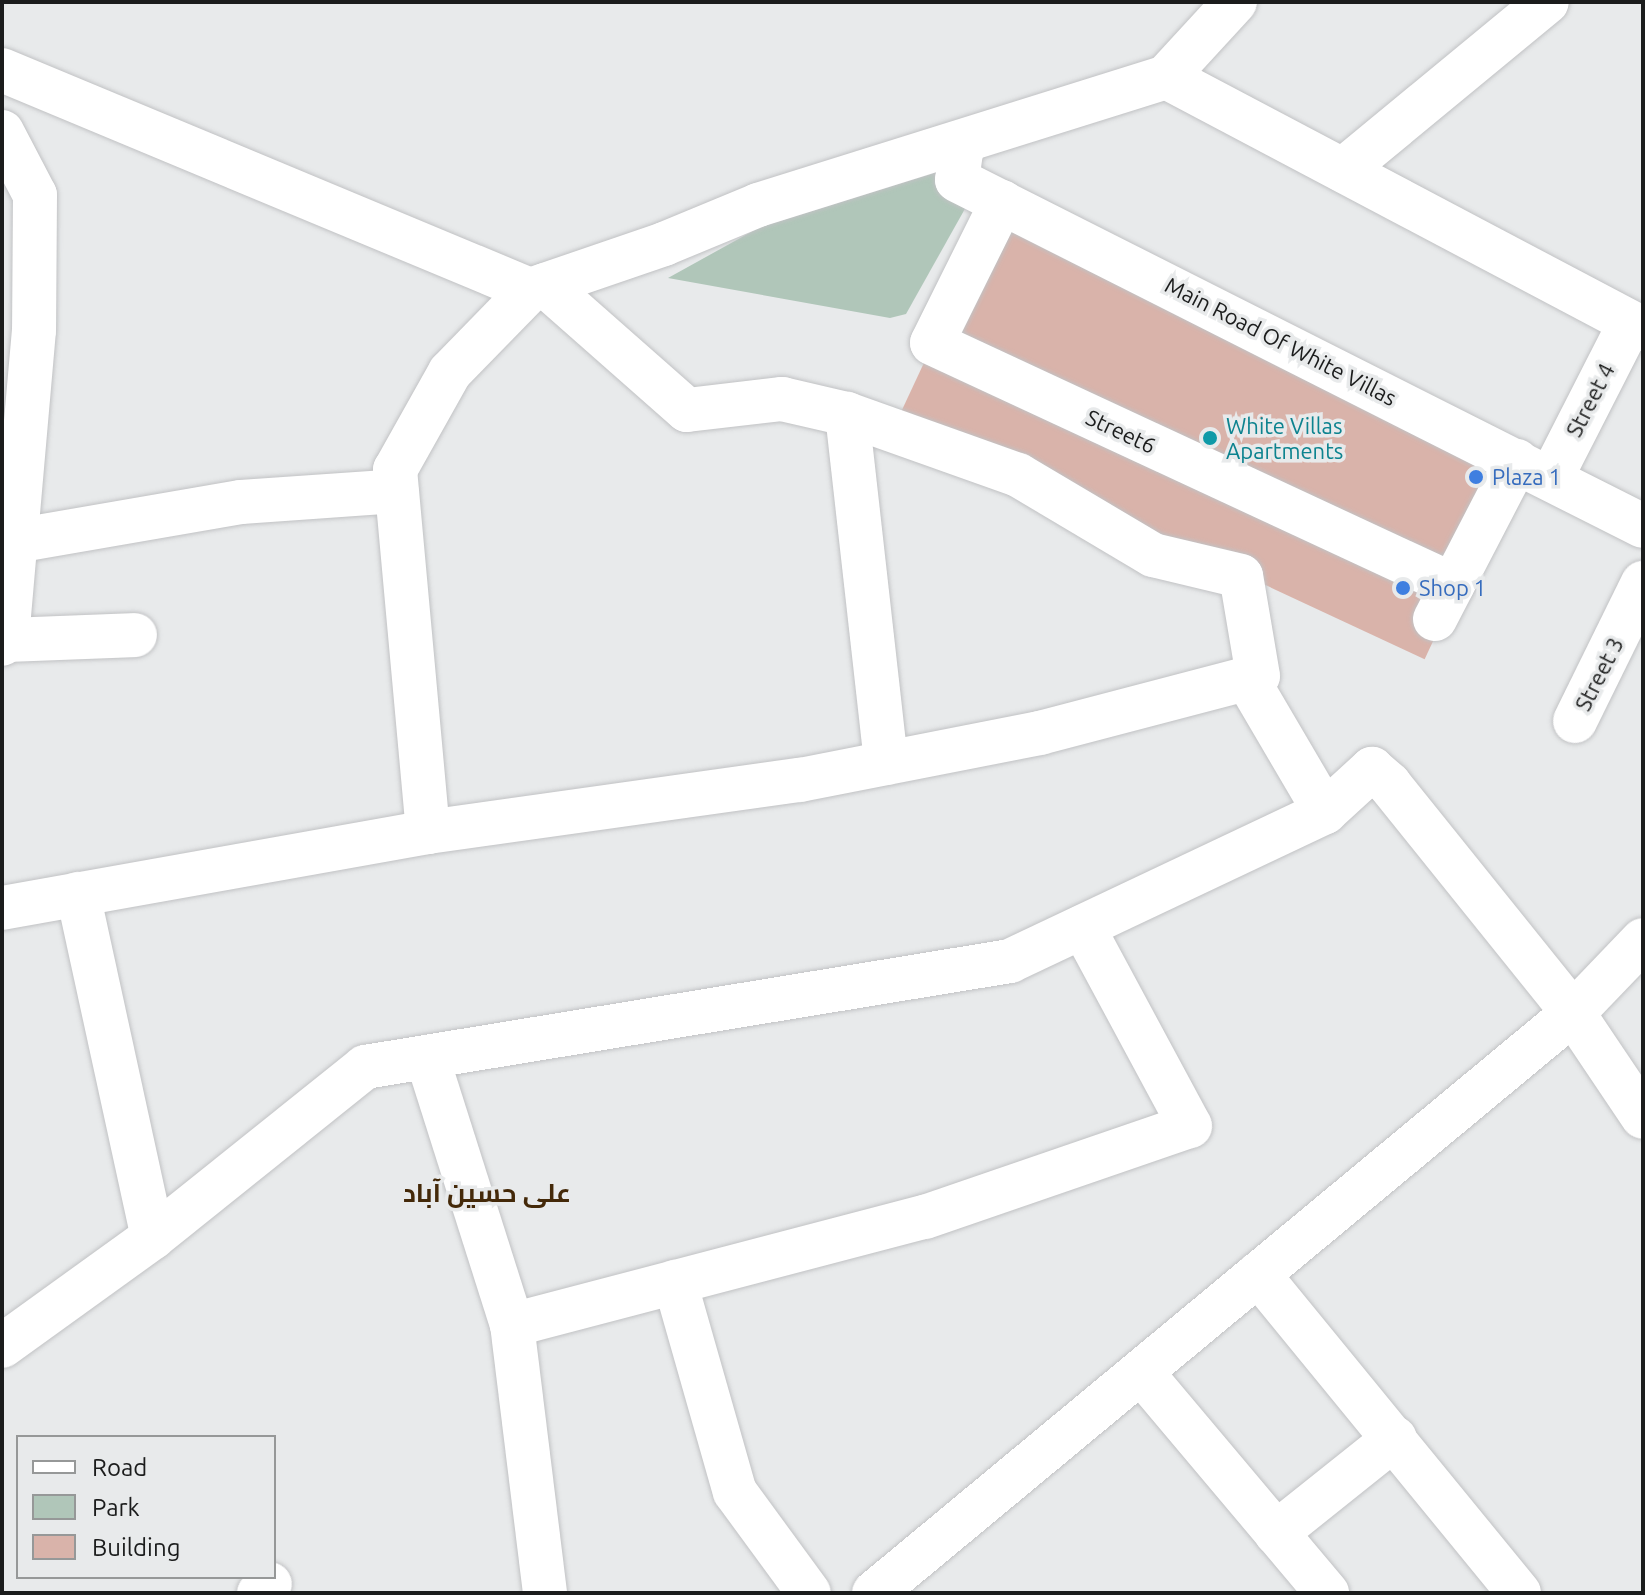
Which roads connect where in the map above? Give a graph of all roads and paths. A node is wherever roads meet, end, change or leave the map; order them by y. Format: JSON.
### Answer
{"nodes":[{"id":1,"x":1235,"y":2,"type":"edge"},
{"id":2,"x":1547,"y":2,"type":"edge"},
{"id":3,"x":2,"y":70,"type":"edge"},
{"id":4,"x":1166,"y":77,"type":"junction"},
{"id":5,"x":2,"y":132,"type":"edge"},
{"id":6,"x":961,"y":149,"type":"junction"},
{"id":7,"x":1343,"y":170,"type":"junction"},
{"id":8,"x":1002,"y":202,"type":"junction"},
{"id":9,"x":537,"y":288,"type":"junction"},
{"id":10,"x":1636,"y":326,"type":"edge"},
{"id":11,"x":847,"y":414,"type":"junction"},
{"id":12,"x":1534,"y":470,"type":"junction"},
{"id":13,"x":397,"y":491,"type":"junction"},
{"id":14,"x":1643,"y":526,"type":"edge"},
{"id":15,"x":15,"y":541,"type":"junction"},
{"id":16,"x":1643,"y":583,"type":"edge"},
{"id":17,"x":1444,"y":602,"type":"joint"},
{"id":18,"x":135,"y":635,"type":"dead end"},
{"id":19,"x":4,"y":642,"type":"edge"},
{"id":20,"x":1247,"y":679,"type":"junction"},
{"id":21,"x":1575,"y":721,"type":"dead end"},
{"id":22,"x":886,"y":763,"type":"junction"},
{"id":23,"x":1325,"y":812,"type":"junction"},
{"id":24,"x":428,"y":832,"type":"junction"},
{"id":25,"x":78,"y":894,"type":"junction"},
{"id":26,"x":2,"y":908,"type":"edge"},
{"id":27,"x":1083,"y":927,"type":"junction"},
{"id":28,"x":1643,"y":940,"type":"edge"},
{"id":29,"x":1573,"y":1013,"type":"junction"},
{"id":30,"x":427,"y":1057,"type":"junction"},
{"id":31,"x":1643,"y":1117,"type":"edge"},
{"id":32,"x":153,"y":1237,"type":"junction"},
{"id":33,"x":1258,"y":1274,"type":"junction"},
{"id":34,"x":675,"y":1282,"type":"junction"},
{"id":35,"x":512,"y":1325,"type":"junction"},
{"id":36,"x":2,"y":1346,"type":"edge"},
{"id":37,"x":1141,"y":1372,"type":"junction"},
{"id":38,"x":1395,"y":1438,"type":"junction"},
{"id":39,"x":1276,"y":1533,"type":"junction"},
{"id":40,"x":545,"y":1593,"type":"edge"},
{"id":41,"x":809,"y":1593,"type":"edge"},
{"id":42,"x":874,"y":1593,"type":"edge"},
{"id":43,"x":1327,"y":1593,"type":"edge"},
{"id":44,"x":1519,"y":1593,"type":"edge"}],
"edges":[{"from":1,"to":4,"type":"street"},
{"from":2,"to":7,"type":"street"},
{"from":3,"to":9,"type":"street"},
{"from":4,"to":6,"type":"street"},
{"from":4,"to":7,"type":"street"},
{"from":5,"to":15,"type":"street"},
{"from":6,"to":8,"type":"street","name":"Main Road Of White Villas"},
{"from":6,"to":9,"type":"street"},
{"from":7,"to":10,"type":"street"},
{"from":8,"to":12,"type":"street","name":"Main Road Of White Villas"},
{"from":8,"to":17,"type":"street","name":"Street6"},
{"from":9,"to":11,"type":"street"},
{"from":9,"to":13,"type":"street"},
{"from":10,"to":12,"type":"street","name":"Street 4"},
{"from":11,"to":20,"type":"street"},
{"from":11,"to":22,"type":"street"},
{"from":12,"to":14,"type":"street","name":"Main Road Of White Villas"},
{"from":12,"to":17,"type":"street","name":"Street 4"},
{"from":13,"to":15,"type":"street"},
{"from":13,"to":24,"type":"street"},
{"from":15,"to":19,"type":"street"},
{"from":16,"to":21,"type":"street","name":"Street 3"},
{"from":18,"to":19,"type":"street"},
{"from":20,"to":22,"type":"street"},
{"from":20,"to":23,"type":"street"},
{"from":22,"to":24,"type":"street"},
{"from":23,"to":27,"type":"street"},
{"from":23,"to":29,"type":"street"},
{"from":24,"to":25,"type":"street"},
{"from":25,"to":26,"type":"street"},
{"from":25,"to":32,"type":"street"},
{"from":27,"to":30,"type":"street"},
{"from":27,"to":34,"type":"street"},
{"from":28,"to":29,"type":"street"},
{"from":29,"to":31,"type":"street"},
{"from":29,"to":33,"type":"street"},
{"from":30,"to":32,"type":"street"},
{"from":30,"to":35,"type":"street"},
{"from":32,"to":36,"type":"street"},
{"from":33,"to":37,"type":"street"},
{"from":33,"to":38,"type":"street"},
{"from":34,"to":35,"type":"street"},
{"from":34,"to":41,"type":"street"},
{"from":35,"to":40,"type":"street"},
{"from":37,"to":39,"type":"street"},
{"from":37,"to":42,"type":"street"},
{"from":38,"to":39,"type":"street"},
{"from":38,"to":44,"type":"street"},
{"from":39,"to":43,"type":"street"}]}
